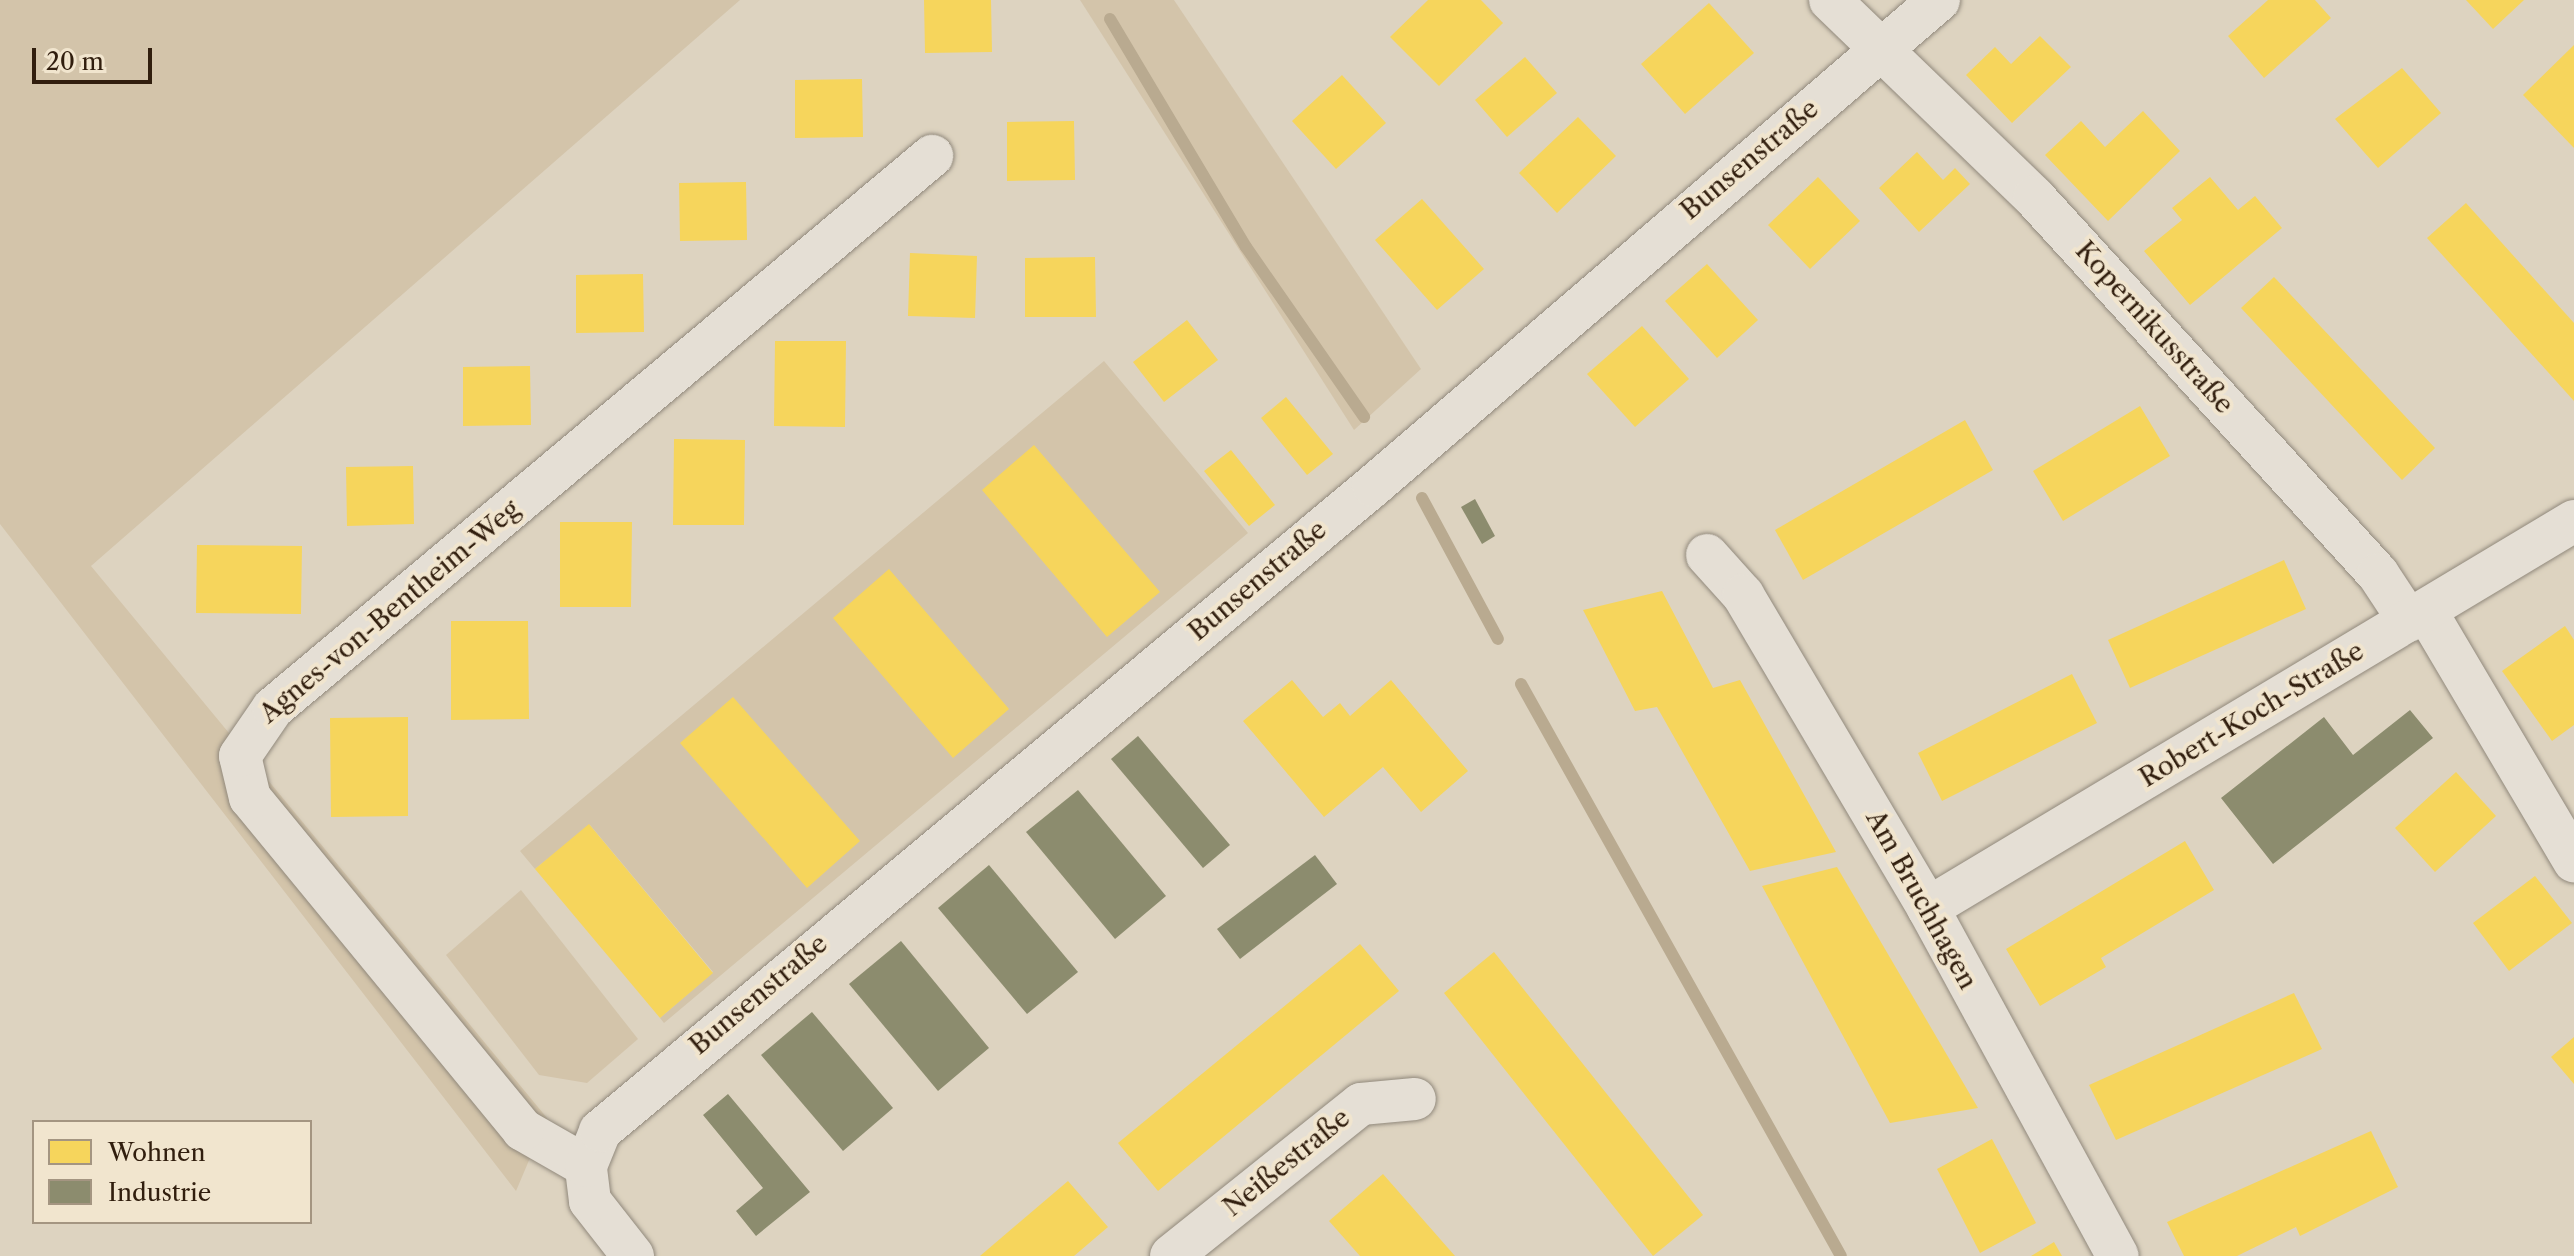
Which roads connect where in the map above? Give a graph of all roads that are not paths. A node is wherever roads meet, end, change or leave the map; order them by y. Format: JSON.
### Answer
{"nodes":[{"id":1,"x":1830,"y":0,"type":"edge"},
{"id":2,"x":1939,"y":0,"type":"edge"},
{"id":3,"x":1877,"y":52,"type":"junction"},
{"id":4,"x":932,"y":156,"type":"dead end"},
{"id":5,"x":2574,"y":521,"type":"edge"},
{"id":6,"x":1707,"y":555,"type":"dead end"},
{"id":7,"x":2418,"y":616,"type":"junction"},
{"id":8,"x":2574,"y":861,"type":"edge"},
{"id":9,"x":1928,"y":908,"type":"junction"},
{"id":10,"x":1415,"y":1099,"type":"dead end"},
{"id":11,"x":586,"y":1166,"type":"junction"},
{"id":12,"x":633,"y":1256,"type":"edge"},
{"id":13,"x":1171,"y":1256,"type":"edge"},
{"id":14,"x":2118,"y":1256,"type":"edge"}],
"edges":[{"from":1,"to":3,"type":"street","name":"Kopernikusstraße"},
{"from":2,"to":3,"type":"street","name":"Bunsenstraße"},
{"from":3,"to":7,"type":"street","name":"Kopernikusstraße"},
{"from":3,"to":11,"type":"street","name":"Bunsenstraße"},
{"from":4,"to":11,"type":"street","name":"Agnes-von-Bentheim-Weg"},
{"from":5,"to":7,"type":"street","name":"Robert-Koch-Straße"},
{"from":6,"to":9,"type":"street","name":"Am Bruchhagen"},
{"from":7,"to":8,"type":"street","name":"Kopernikusstraße"},
{"from":7,"to":9,"type":"street","name":"Robert-Koch-Straße"},
{"from":9,"to":14,"type":"street","name":"Am Bruchhagen"},
{"from":10,"to":13,"type":"street","name":"Neißestraße"},
{"from":11,"to":12,"type":"street"}]}
